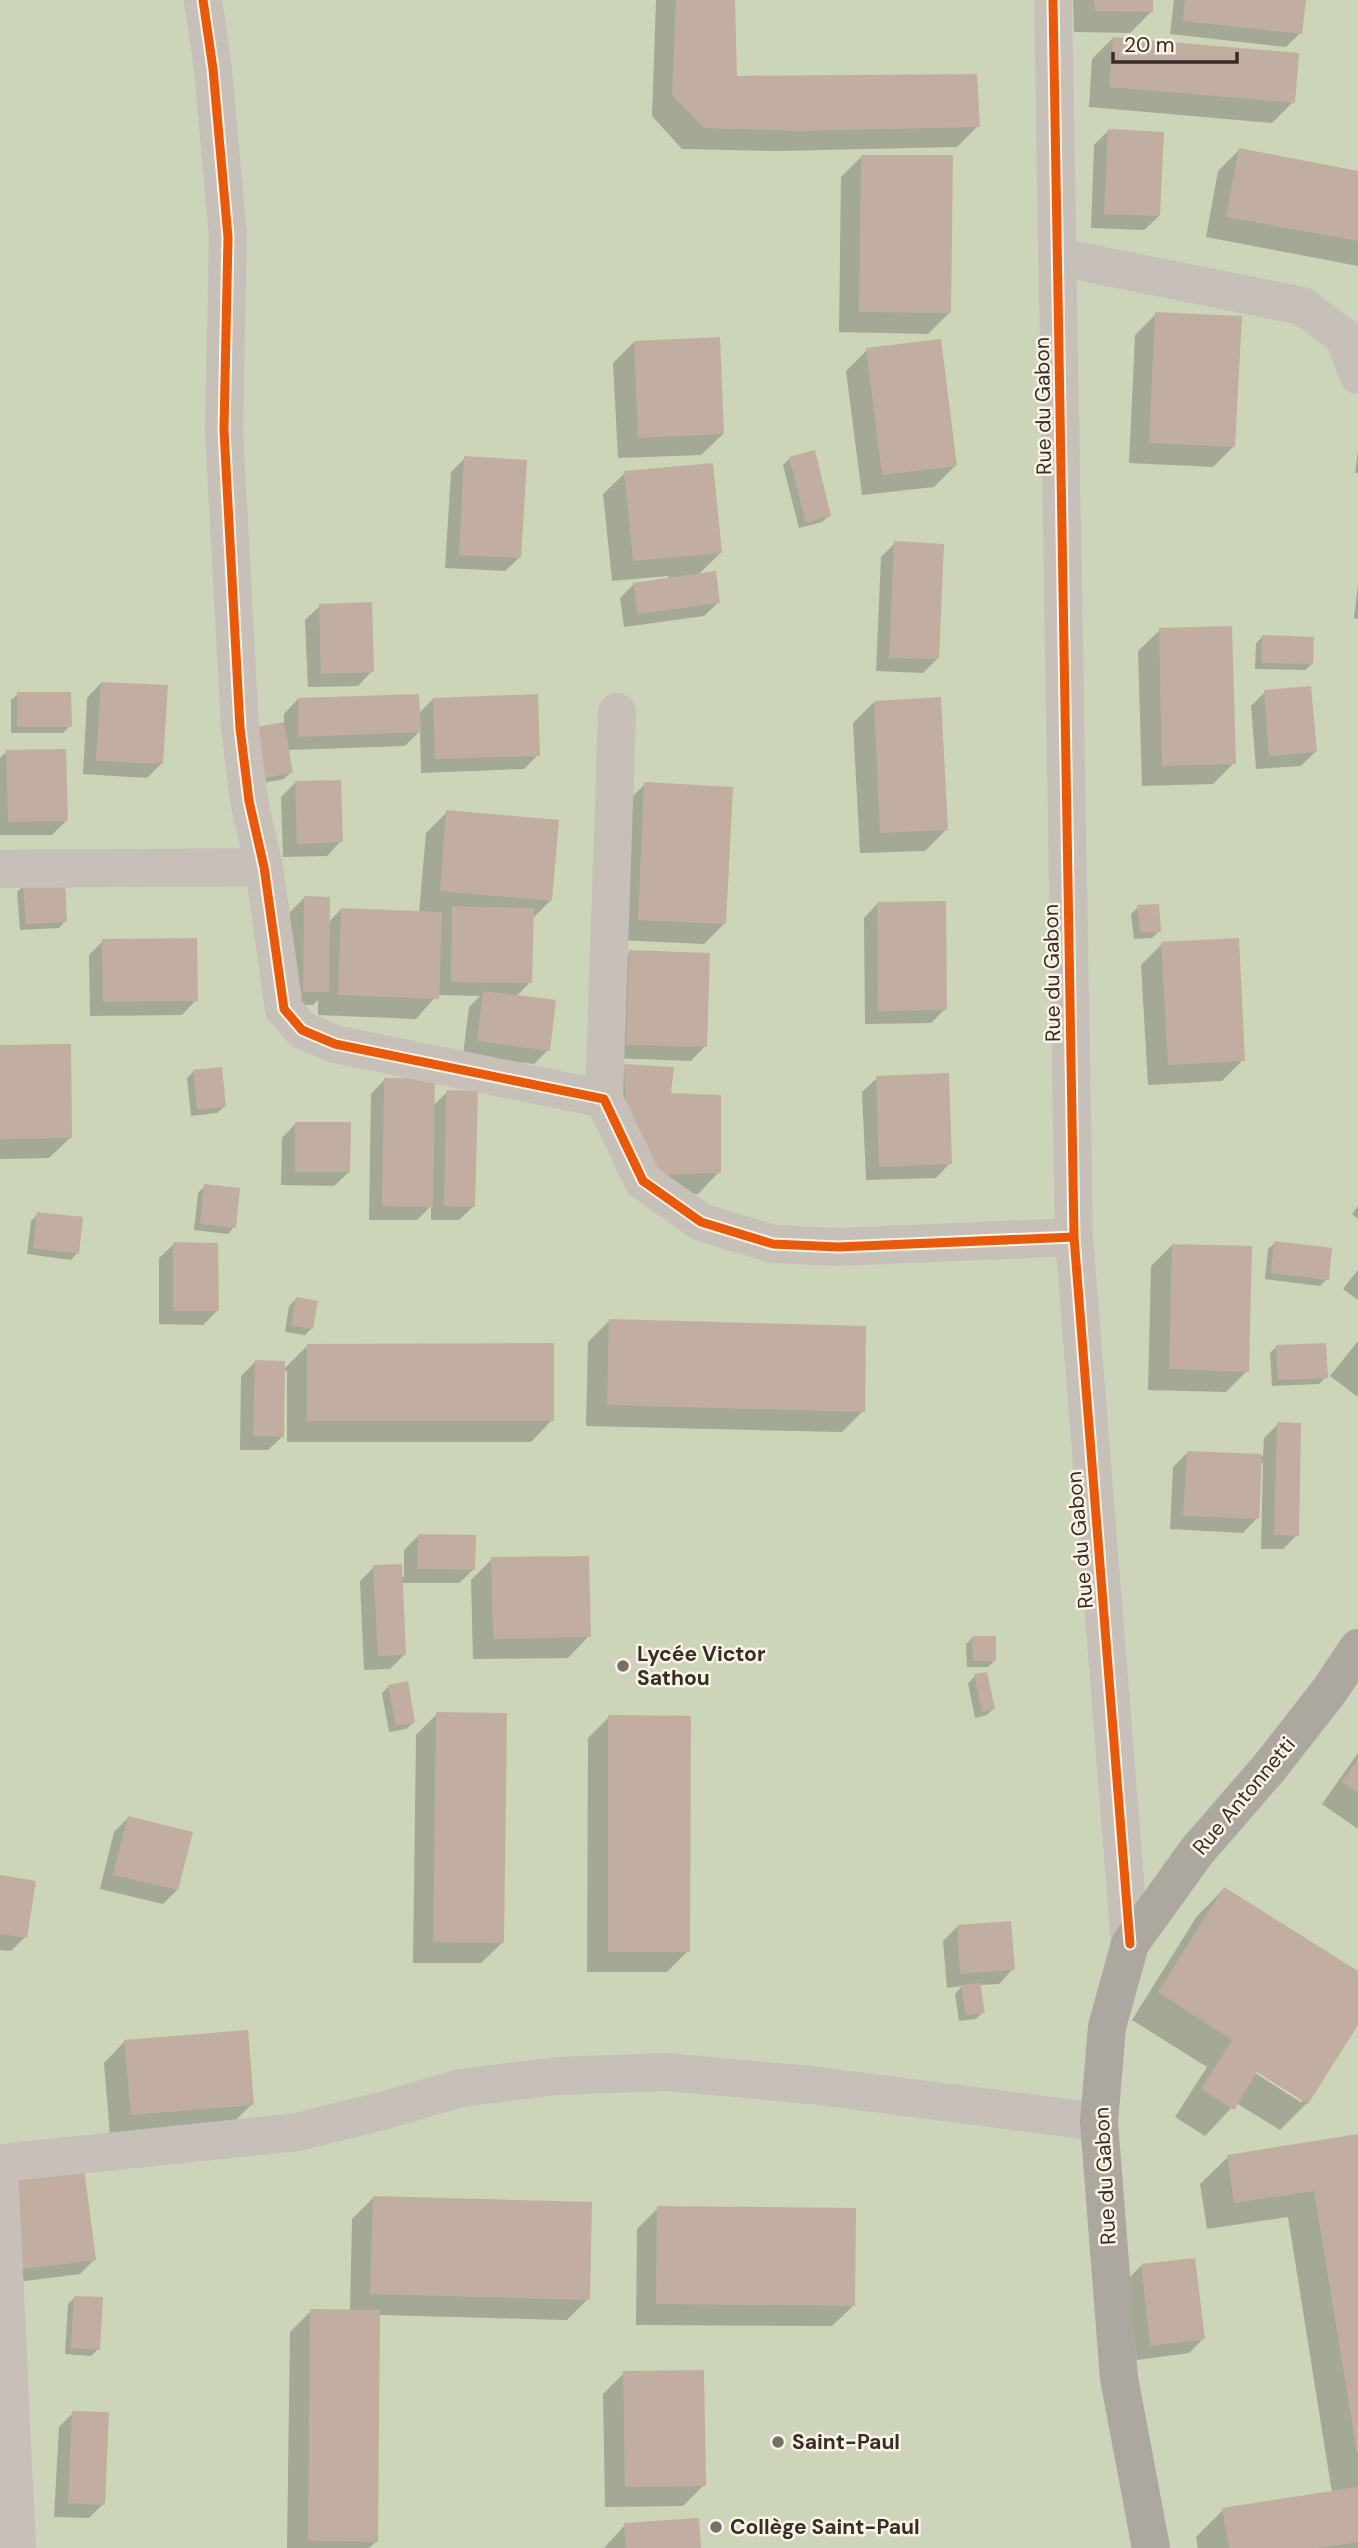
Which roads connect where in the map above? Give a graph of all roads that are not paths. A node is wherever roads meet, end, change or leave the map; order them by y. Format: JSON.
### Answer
{"nodes":[{"id":1,"x":203,"y":0,"type":"edge"},
{"id":2,"x":1054,"y":0,"type":"edge"},
{"id":3,"x":1058,"y":257,"type":"junction"},
{"id":4,"x":1358,"y":375,"type":"edge"},
{"id":5,"x":617,"y":712,"type":"dead end"},
{"id":6,"x":264,"y":867,"type":"junction"},
{"id":7,"x":0,"y":869,"type":"edge"},
{"id":8,"x":604,"y":1099,"type":"junction"},
{"id":9,"x":1074,"y":1237,"type":"junction"},
{"id":10,"x":1358,"y":1648,"type":"edge"},
{"id":11,"x":1130,"y":1944,"type":"junction"},
{"id":12,"x":1099,"y":2122,"type":"junction"},
{"id":13,"x":0,"y":2162,"type":"edge"},
{"id":14,"x":0,"y":2187,"type":"edge"},
{"id":15,"x":17,"y":2548,"type":"edge"},
{"id":16,"x":1151,"y":2548,"type":"edge"}],
"edges":[{"from":1,"to":6,"type":"street"},
{"from":2,"to":3,"type":"street","name":"Rue du Gabon"},
{"from":3,"to":4,"type":"street"},
{"from":3,"to":9,"type":"street","name":"Rue du Gabon"},
{"from":5,"to":8,"type":"street"},
{"from":6,"to":7,"type":"street"},
{"from":6,"to":8,"type":"street"},
{"from":8,"to":9,"type":"street"},
{"from":9,"to":11,"type":"street","name":"Rue du Gabon"},
{"from":10,"to":11,"type":"highway","name":"Rue Antonnetti"},
{"from":11,"to":12,"type":"highway","name":"Rue du Gabon"},
{"from":12,"to":13,"type":"street"},
{"from":12,"to":16,"type":"highway","name":"Rue du Gabon"},
{"from":14,"to":15,"type":"street"}]}
